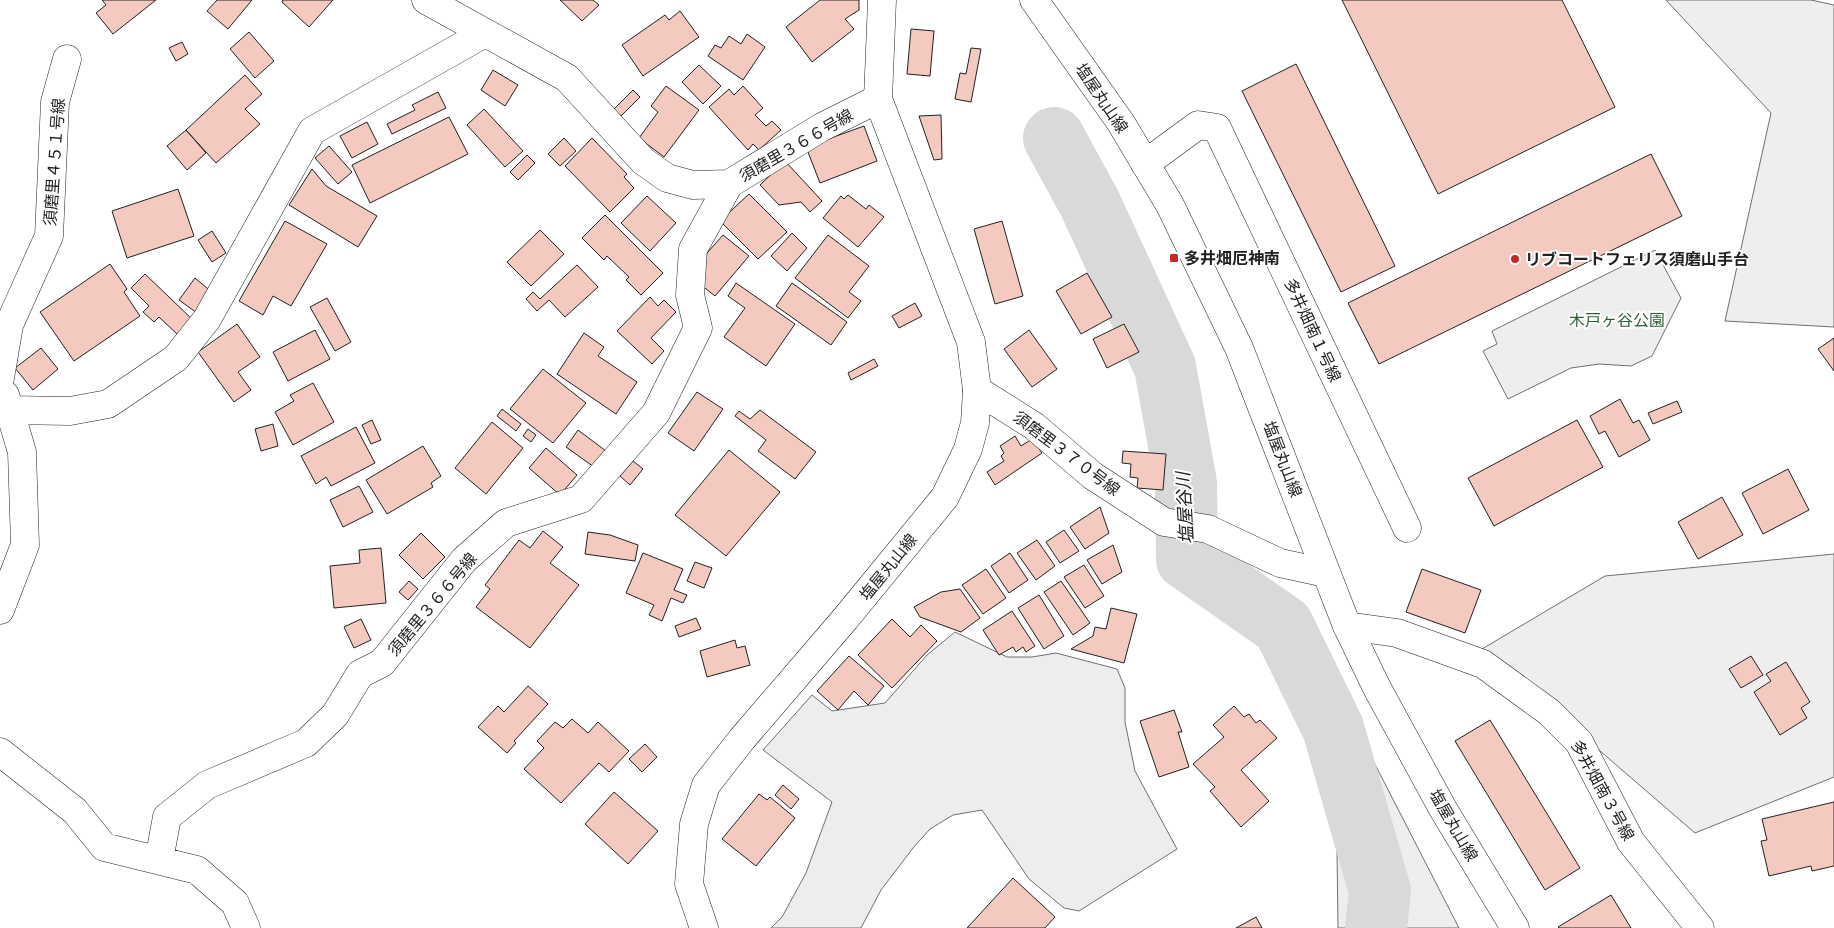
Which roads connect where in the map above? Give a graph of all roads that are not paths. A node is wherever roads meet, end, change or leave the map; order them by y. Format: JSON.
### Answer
{"nodes":[{"id":1,"x":426,"y":0,"type":"edge"},
{"id":2,"x":882,"y":0,"type":"edge"},
{"id":3,"x":1034,"y":0,"type":"edge"},
{"id":4,"x":486,"y":34,"type":"junction"},
{"id":5,"x":67,"y":59,"type":"dead end"},
{"id":6,"x":878,"y":99,"type":"junction"},
{"id":7,"x":1145,"y":164,"type":"junction"},
{"id":8,"x":729,"y":184,"type":"junction"},
{"id":9,"x":5,"y":322,"type":"edge"},
{"id":10,"x":0,"y":378,"type":"edge"},
{"id":11,"x":977,"y":390,"type":"junction"},
{"id":12,"x":9,"y":410,"type":"junction"},
{"id":13,"x":1407,"y":528,"type":"dead end"},
{"id":14,"x":1326,"y":573,"type":"junction"},
{"id":15,"x":0,"y":610,"type":"edge"},
{"id":16,"x":1347,"y":626,"type":"junction"},
{"id":17,"x":0,"y":752,"type":"edge"},
{"id":18,"x":159,"y":860,"type":"junction"},
{"id":19,"x":246,"y":928,"type":"edge"},
{"id":20,"x":704,"y":928,"type":"edge"},
{"id":21,"x":1516,"y":928,"type":"edge"},
{"id":22,"x":1700,"y":928,"type":"edge"}],
"edges":[{"from":1,"to":4,"type":"street"},
{"from":2,"to":6,"type":"street","name":"塩屋丸山線"},
{"from":3,"to":7,"type":"street","name":"塩屋丸山線"},
{"from":4,"to":8,"type":"street"},
{"from":4,"to":12,"type":"street"},
{"from":5,"to":9,"type":"street","name":"須磨里４５１号線"},
{"from":6,"to":8,"type":"street","name":"須磨里３６６号線"},
{"from":6,"to":11,"type":"street","name":"塩屋丸山線"},
{"from":7,"to":13,"type":"street","name":"多井畑南１号線"},
{"from":7,"to":14,"type":"street","name":"塩屋丸山線"},
{"from":8,"to":18,"type":"street","name":"須磨里３６６号線"},
{"from":9,"to":10,"type":"street","name":"須磨里４５１号線"},
{"from":10,"to":12,"type":"street","name":"須磨里４５１号線"},
{"from":11,"to":14,"type":"street","name":"須磨里３７０号線"},
{"from":11,"to":20,"type":"street","name":"塩屋丸山線"},
{"from":12,"to":15,"type":"street","name":"須磨里４５１号線"},
{"from":14,"to":16,"type":"street","name":"塩屋丸山線"},
{"from":16,"to":21,"type":"street","name":"塩屋丸山線"},
{"from":16,"to":22,"type":"street","name":"多井畑南３号線"},
{"from":17,"to":18,"type":"street"},
{"from":18,"to":19,"type":"street"}]}
